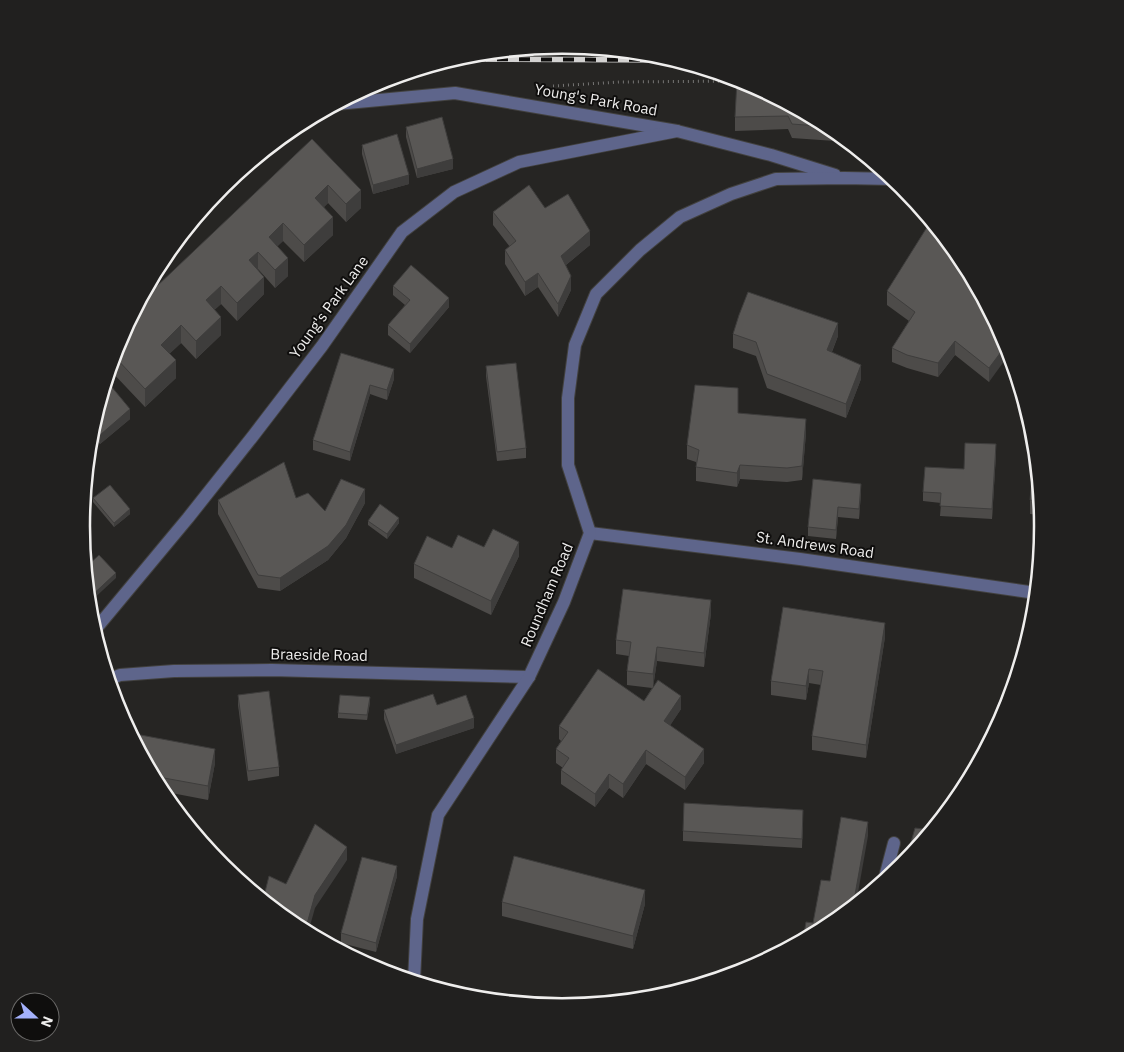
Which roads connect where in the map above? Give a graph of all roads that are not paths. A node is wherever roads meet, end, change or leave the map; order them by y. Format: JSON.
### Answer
{"nodes":[{"id":1,"x":352,"y":102,"type":"edge"},
{"id":2,"x":677,"y":131,"type":"junction"},
{"id":3,"x":844,"y":178,"type":"junction"},
{"id":4,"x":881,"y":179,"type":"edge"},
{"id":5,"x":590,"y":533,"type":"junction"},
{"id":6,"x":1029,"y":592,"type":"edge"},
{"id":7,"x":100,"y":624,"type":"edge"},
{"id":8,"x":115,"y":677,"type":"edge"},
{"id":9,"x":529,"y":677,"type":"junction"},
{"id":10,"x":894,"y":843,"type":"dead end"},
{"id":11,"x":887,"y":868,"type":"edge"},
{"id":12,"x":414,"y":974,"type":"edge"}],
"edges":[{"from":1,"to":2,"type":"street","name":"Young's Park Road"},
{"from":2,"to":3,"type":"street","name":"Young's Park Road"},
{"from":2,"to":7,"type":"street","name":"Young's Park Lane"},
{"from":3,"to":4,"type":"street","name":"Roundham Road"},
{"from":3,"to":5,"type":"street","name":"Roundham Road"},
{"from":5,"to":6,"type":"street","name":"St. Andrews Road"},
{"from":5,"to":9,"type":"street","name":"Roundham Road"},
{"from":8,"to":9,"type":"street","name":"Braeside Road"},
{"from":9,"to":12,"type":"street","name":"Roundham Road"},
{"from":10,"to":11,"type":"street"}]}
